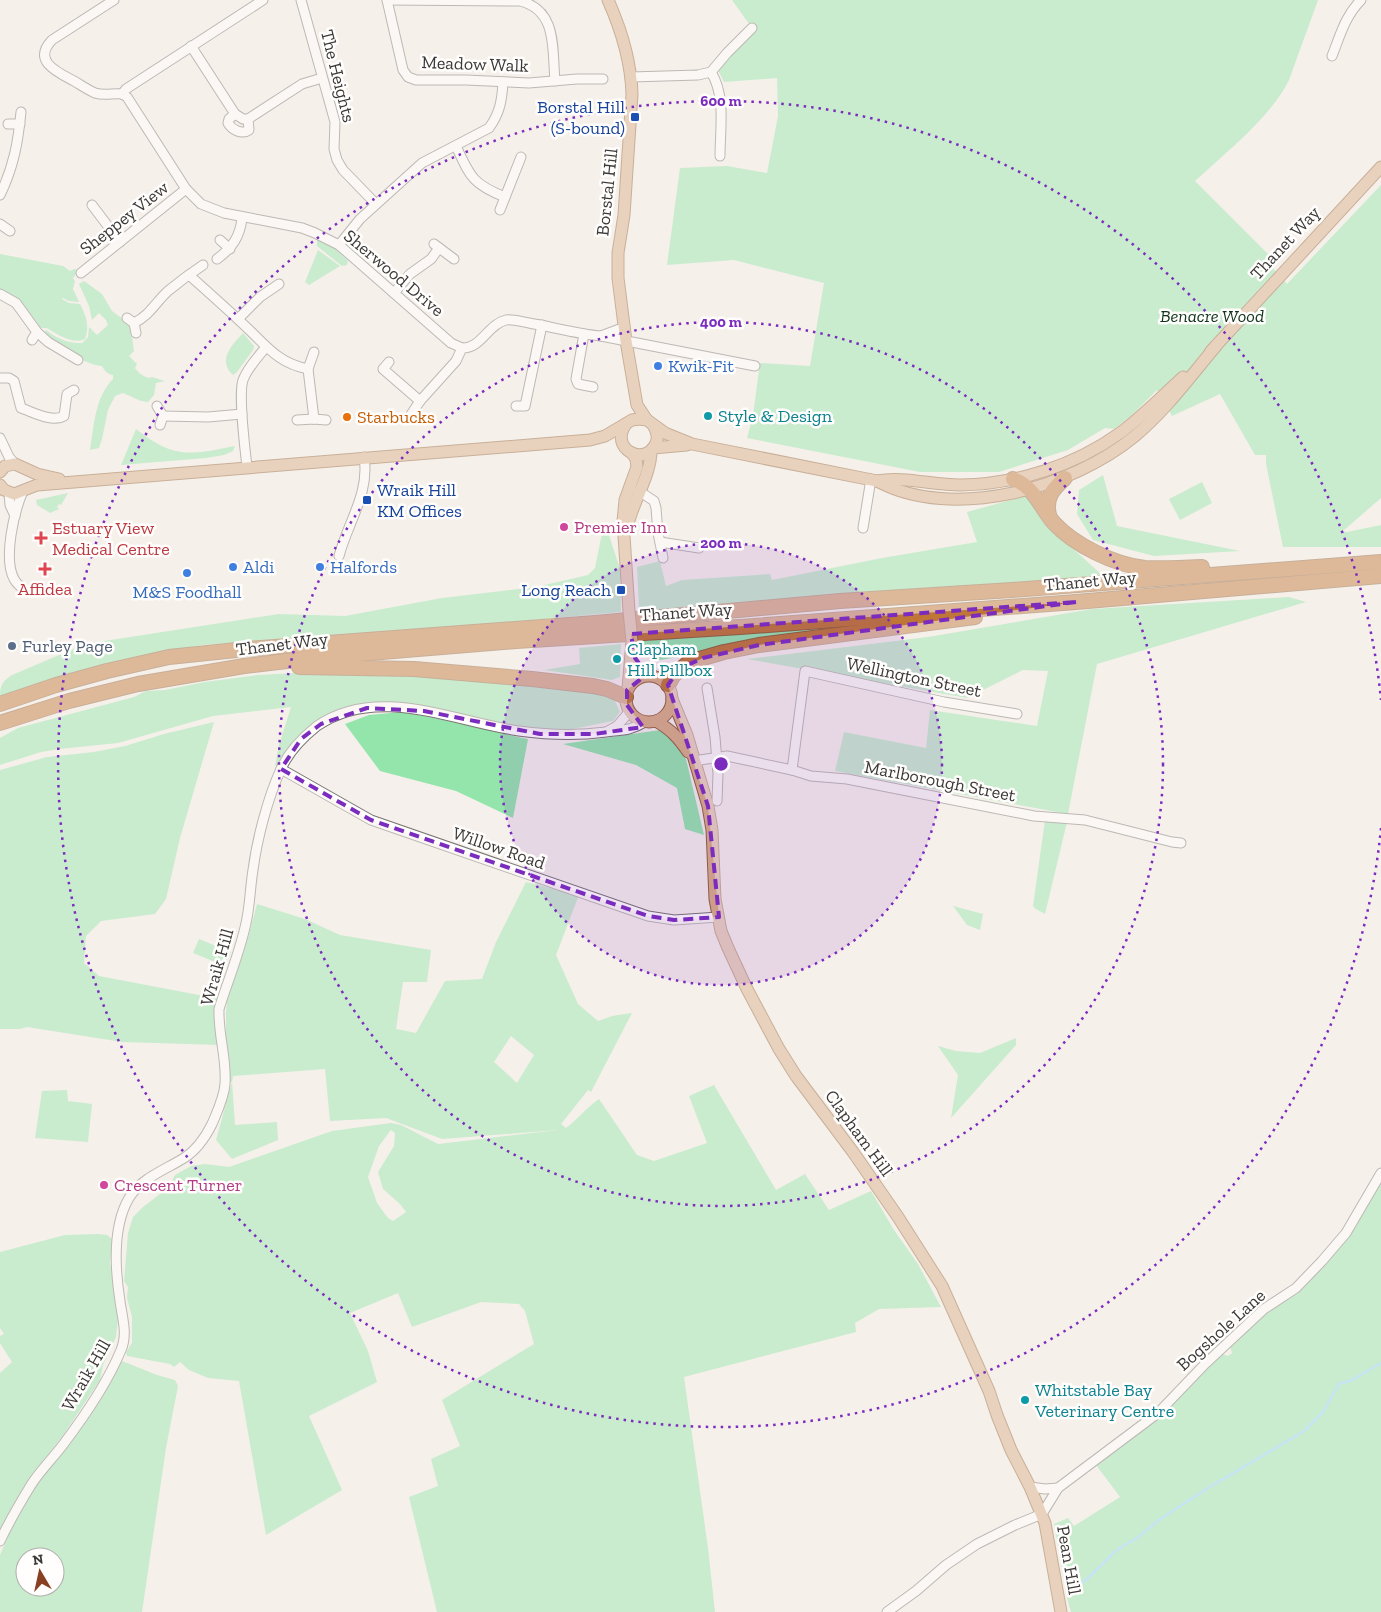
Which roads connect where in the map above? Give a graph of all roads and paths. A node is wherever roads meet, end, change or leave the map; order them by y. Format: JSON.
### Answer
{"nodes":[{"id":1,"x":114,"y":0,"type":"edge"},
{"id":2,"x":263,"y":0,"type":"edge"},
{"id":3,"x":301,"y":0,"type":"edge"},
{"id":4,"x":387,"y":0,"type":"edge"},
{"id":5,"x":608,"y":0,"type":"edge"},
{"id":6,"x":1360,"y":0,"type":"edge"},
{"id":7,"x":752,"y":28,"type":"dead end"},
{"id":8,"x":191,"y":46,"type":"junction"},
{"id":9,"x":1332,"y":56,"type":"dead end"},
{"id":10,"x":711,"y":72,"type":"junction"},
{"id":11,"x":631,"y":77,"type":"junction"},
{"id":12,"x":322,"y":78,"type":"junction"},
{"id":13,"x":603,"y":80,"type":"dead end"},
{"id":14,"x":555,"y":81,"type":"junction"},
{"id":15,"x":503,"y":82,"type":"junction"},
{"id":16,"x":122,"y":94,"type":"junction"},
{"id":17,"x":21,"y":112,"type":"dead end"},
{"id":18,"x":236,"y":114,"type":"junction"},
{"id":19,"x":248,"y":119,"type":"junction"},
{"id":20,"x":8,"y":124,"type":"dead end"},
{"id":21,"x":20,"y":124,"type":"junction"},
{"id":22,"x":456,"y":146,"type":"junction"},
{"id":23,"x":720,"y":156,"type":"dead end"},
{"id":24,"x":522,"y":157,"type":"dead end"},
{"id":25,"x":1381,"y":167,"type":"edge"},
{"id":26,"x":186,"y":189,"type":"junction"},
{"id":27,"x":0,"y":194,"type":"edge"},
{"id":28,"x":505,"y":196,"type":"junction"},
{"id":29,"x":376,"y":204,"type":"junction"},
{"id":30,"x":106,"y":206,"type":"dead end"},
{"id":31,"x":500,"y":210,"type":"dead end"},
{"id":32,"x":242,"y":218,"type":"junction"},
{"id":33,"x":0,"y":224,"type":"edge"},
{"id":34,"x":10,"y":231,"type":"dead end"},
{"id":35,"x":220,"y":240,"type":"dead end"},
{"id":36,"x":120,"y":242,"type":"junction"},
{"id":37,"x":339,"y":246,"type":"junction"},
{"id":38,"x":230,"y":249,"type":"junction"},
{"id":39,"x":217,"y":258,"type":"dead end"},
{"id":40,"x":454,"y":259,"type":"dead end"},
{"id":41,"x":203,"y":266,"type":"dead end"},
{"id":42,"x":81,"y":273,"type":"dead end"},
{"id":43,"x":188,"y":275,"type":"junction"},
{"id":44,"x":279,"y":284,"type":"dead end"},
{"id":45,"x":394,"y":293,"type":"junction"},
{"id":46,"x":0,"y":294,"type":"edge"},
{"id":47,"x":238,"y":319,"type":"junction"},
{"id":48,"x":542,"y":325,"type":"junction"},
{"id":49,"x":625,"y":327,"type":"junction"},
{"id":50,"x":136,"y":333,"type":"dead end"},
{"id":51,"x":584,"y":334,"type":"junction"},
{"id":52,"x":601,"y":336,"type":"junction"},
{"id":53,"x":626,"y":341,"type":"junction"},
{"id":54,"x":1216,"y":346,"type":"junction"},
{"id":55,"x":266,"y":347,"type":"junction"},
{"id":56,"x":462,"y":348,"type":"junction"},
{"id":57,"x":314,"y":352,"type":"dead end"},
{"id":58,"x":78,"y":360,"type":"dead end"},
{"id":59,"x":390,"y":362,"type":"dead end"},
{"id":60,"x":754,"y":366,"type":"dead end"},
{"id":61,"x":308,"y":369,"type":"junction"},
{"id":62,"x":0,"y":378,"type":"edge"},
{"id":63,"x":593,"y":387,"type":"dead end"},
{"id":64,"x":74,"y":390,"type":"dead end"},
{"id":65,"x":634,"y":391,"type":"junction"},
{"id":66,"x":420,"y":401,"type":"junction"},
{"id":67,"x":157,"y":406,"type":"dead end"},
{"id":68,"x":516,"y":406,"type":"dead end"},
{"id":69,"x":632,"y":407,"type":"junction"},
{"id":70,"x":242,"y":414,"type":"junction"},
{"id":71,"x":410,"y":416,"type":"dead end"},
{"id":72,"x":314,"y":419,"type":"junction"},
{"id":73,"x":296,"y":420,"type":"dead end"},
{"id":74,"x":326,"y":420,"type":"dead end"},
{"id":75,"x":650,"y":422,"type":"junction"},
{"id":76,"x":627,"y":423,"type":"junction"},
{"id":77,"x":610,"y":434,"type":"junction"},
{"id":78,"x":0,"y":438,"type":"edge"},
{"id":79,"x":590,"y":440,"type":"junction"},
{"id":80,"x":692,"y":444,"type":"junction"},
{"id":81,"x":652,"y":449,"type":"junction"},
{"id":82,"x":628,"y":450,"type":"junction"},
{"id":83,"x":364,"y":457,"type":"junction"},
{"id":84,"x":19,"y":465,"type":"junction"},
{"id":85,"x":247,"y":467,"type":"junction"},
{"id":86,"x":0,"y":472,"type":"edge"},
{"id":87,"x":1066,"y":478,"type":"junction"},
{"id":88,"x":1013,"y":479,"type":"junction"},
{"id":89,"x":874,"y":480,"type":"junction"},
{"id":90,"x":83,"y":481,"type":"junction"},
{"id":91,"x":1030,"y":489,"type":"junction"},
{"id":92,"x":24,"y":490,"type":"junction"},
{"id":93,"x":639,"y":491,"type":"junction"},
{"id":94,"x":4,"y":493,"type":"edge"},
{"id":95,"x":15,"y":516,"type":"junction"},
{"id":96,"x":1049,"y":517,"type":"junction"},
{"id":97,"x":863,"y":528,"type":"dead end"},
{"id":98,"x":625,"y":535,"type":"junction"},
{"id":99,"x":660,"y":542,"type":"junction"},
{"id":100,"x":700,"y":548,"type":"dead end"},
{"id":101,"x":339,"y":556,"type":"dead end"},
{"id":102,"x":663,"y":558,"type":"dead end"},
{"id":103,"x":1381,"y":562,"type":"edge"},
{"id":104,"x":1320,"y":567,"type":"junction"},
{"id":105,"x":1381,"y":576,"type":"edge"},
{"id":106,"x":22,"y":588,"type":"dead end"},
{"id":107,"x":1076,"y":602,"type":"junction"},
{"id":108,"x":632,"y":641,"type":"junction"},
{"id":109,"x":244,"y":666,"type":"junction"},
{"id":110,"x":649,"y":675,"type":"junction"},
{"id":111,"x":668,"y":685,"type":"junction"},
{"id":112,"x":704,"y":693,"type":"dead end"},
{"id":113,"x":627,"y":694,"type":"junction"},
{"id":114,"x":672,"y":700,"type":"junction"},
{"id":115,"x":0,"y":704,"type":"edge"},
{"id":116,"x":630,"y":712,"type":"junction"},
{"id":117,"x":1017,"y":714,"type":"dead end"},
{"id":118,"x":651,"y":721,"type":"junction"},
{"id":119,"x":0,"y":723,"type":"edge"},
{"id":120,"x":608,"y":732,"type":"junction"},
{"id":121,"x":716,"y":757,"type":"junction"},
{"id":122,"x":694,"y":762,"type":"junction"},
{"id":123,"x":281,"y":769,"type":"junction"},
{"id":124,"x":792,"y":770,"type":"junction"},
{"id":125,"x":716,"y":801,"type":"dead end"},
{"id":126,"x":1181,"y":843,"type":"dead end"},
{"id":127,"x":719,"y":917,"type":"junction"},
{"id":128,"x":1381,"y":1173,"type":"edge"},
{"id":129,"x":1030,"y":1487,"type":"junction"},
{"id":130,"x":1058,"y":1488,"type":"junction"},
{"id":131,"x":1042,"y":1514,"type":"junction"},
{"id":132,"x":0,"y":1541,"type":"edge"},
{"id":133,"x":888,"y":1612,"type":"edge"},
{"id":134,"x":1061,"y":1612,"type":"edge"}],
"edges":[{"from":1,"to":16,"type":"street"},
{"from":2,"to":8,"type":"street"},
{"from":3,"to":12,"type":"street","name":"The Heights"},
{"from":4,"to":14,"type":"street"},
{"from":4,"to":15,"type":"street","name":"Meadow Walk"},
{"from":5,"to":11,"type":"main road","name":"Borstal Hill"},
{"from":6,"to":9,"type":"street"},
{"from":7,"to":10,"type":"street"},
{"from":8,"to":16,"type":"street"},
{"from":8,"to":18,"type":"street"},
{"from":10,"to":11,"type":"street"},
{"from":10,"to":23,"type":"street"},
{"from":11,"to":49,"type":"main road","name":"Borstal Hill"},
{"from":12,"to":19,"type":"street"},
{"from":12,"to":29,"type":"street","name":"The Heights"},
{"from":13,"to":14,"type":"street","name":"Meadow Walk"},
{"from":14,"to":15,"type":"street","name":"Meadow Walk"},
{"from":15,"to":22,"type":"street"},
{"from":16,"to":26,"type":"street","name":"Sherwood Drive"},
{"from":17,"to":21,"type":"street"},
{"from":18,"to":19,"type":"street"},
{"from":18,"to":19,"type":"street"},
{"from":20,"to":21,"type":"street"},
{"from":21,"to":27,"type":"street"},
{"from":22,"to":28,"type":"street"},
{"from":22,"to":29,"type":"street"},
{"from":24,"to":28,"type":"street"},
{"from":25,"to":54,"type":"main road","name":"Thanet Way"},
{"from":26,"to":32,"type":"street","name":"Sherwood Drive"},
{"from":26,"to":36,"type":"street","name":"Sheppey View"},
{"from":28,"to":31,"type":"street"},
{"from":29,"to":37,"type":"street"},
{"from":30,"to":36,"type":"street"},
{"from":32,"to":37,"type":"street","name":"Sherwood Drive"},
{"from":32,"to":38,"type":"street"},
{"from":33,"to":34,"type":"street"},
{"from":35,"to":38,"type":"street"},
{"from":36,"to":42,"type":"street","name":"Sheppey View"},
{"from":37,"to":45,"type":"street","name":"Sherwood Drive"},
{"from":38,"to":39,"type":"street"},
{"from":40,"to":45,"type":"street"},
{"from":41,"to":43,"type":"street"},
{"from":43,"to":47,"type":"street"},
{"from":43,"to":50,"type":"street"},
{"from":44,"to":47,"type":"street"},
{"from":45,"to":56,"type":"street","name":"Sherwood Drive"},
{"from":46,"to":58,"type":"street"},
{"from":47,"to":55,"type":"street"},
{"from":48,"to":51,"type":"street"},
{"from":48,"to":56,"type":"street"},
{"from":48,"to":68,"type":"street"},
{"from":49,"to":52,"type":"street"},
{"from":49,"to":53,"type":"main road","name":"Borstal Hill"},
{"from":51,"to":52,"type":"street"},
{"from":51,"to":63,"type":"street"},
{"from":52,"to":53,"type":"street"},
{"from":53,"to":60,"type":"street"},
{"from":53,"to":65,"type":"main road","name":"Borstal Hill"},
{"from":54,"to":87,"type":"main road","name":"Thanet Way"},
{"from":54,"to":88,"type":"main road","name":"Thanet Way"},
{"from":55,"to":61,"type":"street"},
{"from":55,"to":70,"type":"street"},
{"from":56,"to":66,"type":"street"},
{"from":57,"to":61,"type":"street"},
{"from":59,"to":66,"type":"street"},
{"from":61,"to":72,"type":"street"},
{"from":62,"to":64,"type":"street"},
{"from":65,"to":69,"type":"main road","name":"Borstal Hill"},
{"from":65,"to":75,"type":"main road","name":"Borstal Hill"},
{"from":66,"to":71,"type":"street"},
{"from":67,"to":70,"type":"street"},
{"from":69,"to":76,"type":"main road","name":"Borstal Hill"},
{"from":69,"to":77,"type":"main road"},
{"from":70,"to":85,"type":"street"},
{"from":72,"to":73,"type":"street"},
{"from":72,"to":74,"type":"street"},
{"from":75,"to":76,"type":"main road"},
{"from":75,"to":80,"type":"main road","name":"Thanet Way"},
{"from":75,"to":81,"type":"main road"},
{"from":76,"to":77,"type":"main road"},
{"from":76,"to":82,"type":"main road"},
{"from":77,"to":79,"type":"main road"},
{"from":78,"to":84,"type":"street"},
{"from":79,"to":82,"type":"main road"},
{"from":79,"to":83,"type":"main road"},
{"from":80,"to":81,"type":"main road","name":"Thanet Way"},
{"from":80,"to":89,"type":"main road","name":"Thanet Way"},
{"from":81,"to":82,"type":"main road"},
{"from":81,"to":93,"type":"main road"},
{"from":82,"to":98,"type":"main road"},
{"from":83,"to":85,"type":"main road"},
{"from":83,"to":101,"type":"street"},
{"from":84,"to":86,"type":"main road"},
{"from":84,"to":90,"type":"main road"},
{"from":84,"to":92,"type":"main road"},
{"from":85,"to":90,"type":"main road"},
{"from":87,"to":91,"type":"main road","name":"Thanet Way"},
{"from":87,"to":96,"type":"highway"},
{"from":88,"to":89,"type":"main road","name":"Thanet Way"},
{"from":88,"to":91,"type":"highway"},
{"from":89,"to":91,"type":"main road","name":"Thanet Way"},
{"from":89,"to":97,"type":"street"},
{"from":90,"to":92,"type":"main road"},
{"from":91,"to":96,"type":"highway"},
{"from":92,"to":94,"type":"main road"},
{"from":92,"to":95,"type":"street"},
{"from":93,"to":98,"type":"main road"},
{"from":93,"to":99,"type":"street"},
{"from":94,"to":95,"type":"street"},
{"from":95,"to":106,"type":"street"},
{"from":96,"to":104,"type":"highway"},
{"from":98,"to":108,"type":"main road","bridge":true},
{"from":99,"to":100,"type":"street"},
{"from":99,"to":102,"type":"street"},
{"from":103,"to":104,"type":"highway","name":"Thanet Way"},
{"from":104,"to":115,"type":"highway","name":"Thanet Way"},
{"from":105,"to":107,"type":"highway","name":"Thanet Way"},
{"from":107,"to":109,"type":"highway","name":"Thanet Way"},
{"from":107,"to":111,"type":"highway"},
{"from":108,"to":110,"type":"main road"},
{"from":108,"to":113,"type":"main road"},
{"from":109,"to":113,"type":"highway"},
{"from":109,"to":119,"type":"highway","name":"Thanet Way"},
{"from":110,"to":111,"type":"main road"},
{"from":110,"to":113,"type":"main road"},
{"from":111,"to":114,"type":"main road"},
{"from":112,"to":121,"type":"street"},
{"from":113,"to":116,"type":"main road"},
{"from":114,"to":118,"type":"main road"},
{"from":114,"to":122,"type":"main road","name":"Clapham Hill"},
{"from":116,"to":118,"type":"main road"},
{"from":116,"to":120,"type":"street"},
{"from":117,"to":124,"type":"street","name":"Wellington Street"},
{"from":118,"to":120,"type":"street","name":"Wraik Hill"},
{"from":118,"to":122,"type":"main road","name":"Clapham Hill"},
{"from":120,"to":123,"type":"street","name":"Wraik Hill"},
{"from":121,"to":122,"type":"street","name":"Marlborough Street"},
{"from":121,"to":124,"type":"street","name":"Marlborough Street"},
{"from":121,"to":125,"type":"street"},
{"from":122,"to":127,"type":"main road","name":"Clapham Hill"},
{"from":123,"to":127,"type":"street","name":"Willow Road"},
{"from":123,"to":132,"type":"street","name":"Wraik Hill"},
{"from":124,"to":126,"type":"street","name":"Marlborough Street"},
{"from":127,"to":129,"type":"main road","name":"Clapham Hill"},
{"from":128,"to":130,"type":"street","name":"Bogshole Lane"},
{"from":129,"to":130,"type":"street"},
{"from":129,"to":131,"type":"main road","name":"Clapham Hill"},
{"from":130,"to":131,"type":"street","name":"Bogshole Lane"},
{"from":131,"to":133,"type":"street"},
{"from":131,"to":134,"type":"main road","name":"Pean Hill"}]}
